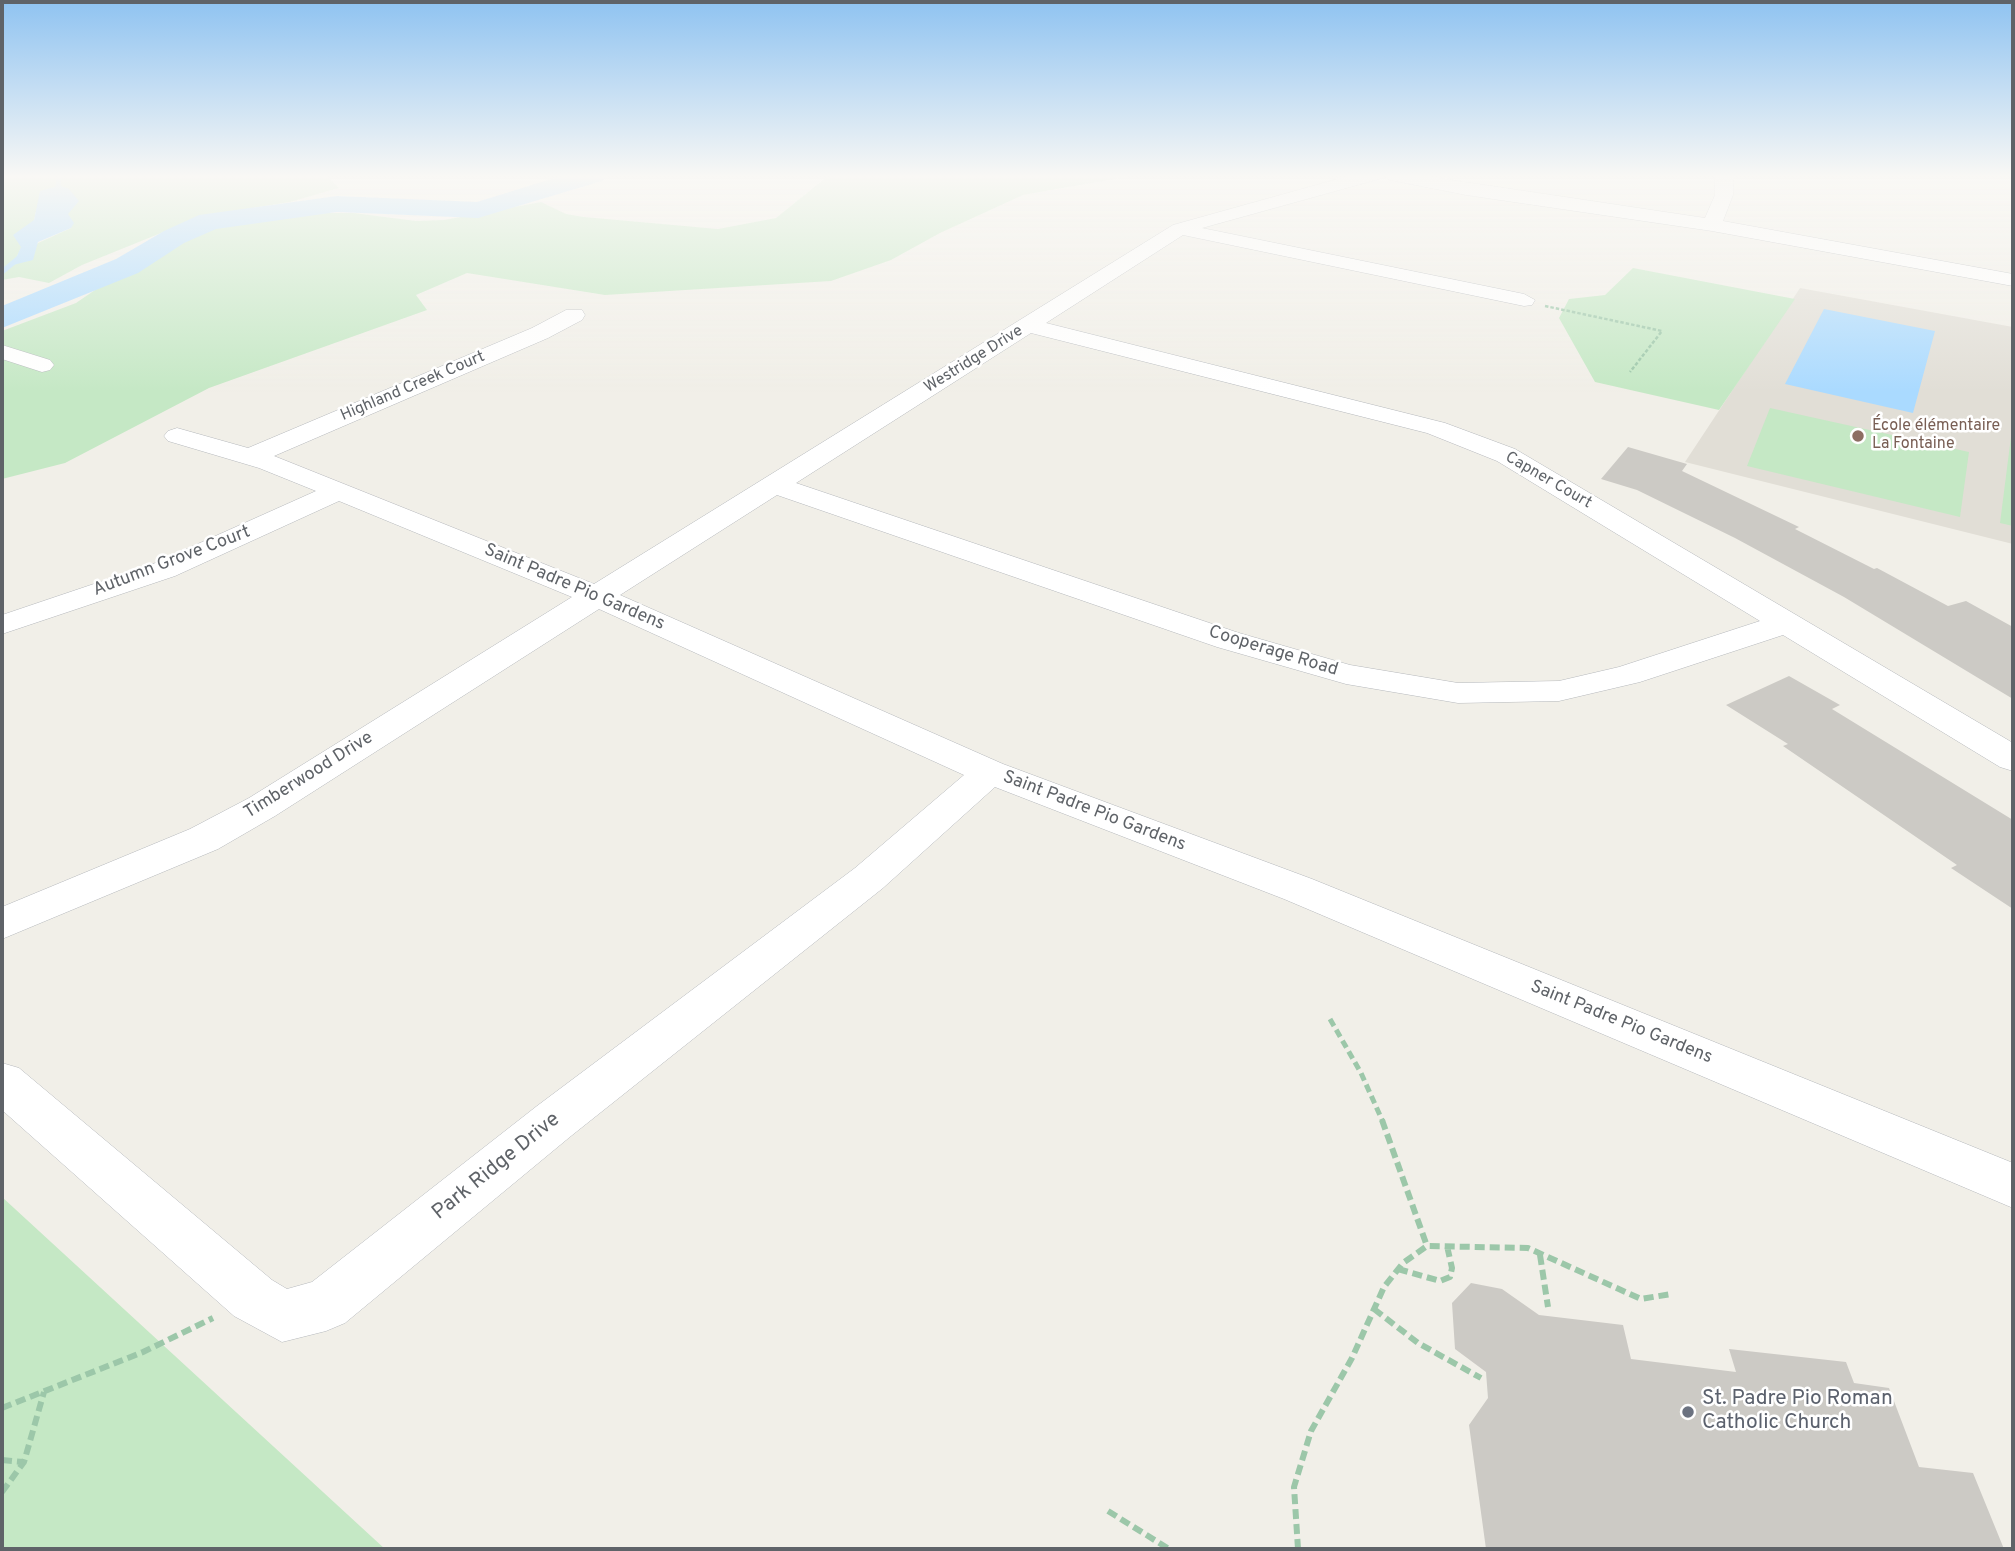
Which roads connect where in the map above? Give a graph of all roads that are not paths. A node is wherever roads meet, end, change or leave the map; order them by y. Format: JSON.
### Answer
{"nodes":[{"id":1,"x":1152,"y":247,"type":"edge"},
{"id":2,"x":1269,"y":247,"type":"edge"},
{"id":3,"x":1834,"y":247,"type":"edge"},
{"id":4,"x":2013,"y":280,"type":"edge"},
{"id":5,"x":1524,"y":300,"type":"road end"},
{"id":6,"x":574,"y":315,"type":"dead end"},
{"id":7,"x":1030,"y":326,"type":"junction"},
{"id":8,"x":2,"y":352,"type":"edge"},
{"id":9,"x":42,"y":365,"type":"dead end"},
{"id":10,"x":177,"y":436,"type":"dead end"},
{"id":11,"x":251,"y":456,"type":"junction"},
{"id":12,"x":772,"y":484,"type":"junction"},
{"id":13,"x":339,"y":491,"type":"junction"},
{"id":14,"x":598,"y":597,"type":"junction"},
{"id":15,"x":1787,"y":623,"type":"junction"},
{"id":16,"x":2,"y":625,"type":"edge"},
{"id":17,"x":2013,"y":759,"type":"edge"},
{"id":18,"x":990,"y":772,"type":"junction"},
{"id":19,"x":2,"y":924,"type":"edge"},
{"id":20,"x":2,"y":1082,"type":"edge"},
{"id":21,"x":2013,"y":1186,"type":"edge"}],
"edges":[{"from":1,"to":7,"type":"street","name":"Westridge Drive"},
{"from":2,"to":5,"type":"street"},
{"from":3,"to":4,"type":"street"},
{"from":6,"to":11,"type":"street","name":"Highland Creek Court"},
{"from":7,"to":12,"type":"street","name":"Westridge Drive"},
{"from":7,"to":15,"type":"street","name":"Capner Court"},
{"from":8,"to":9,"type":"street"},
{"from":10,"to":11,"type":"street","name":"Saint Padre Pio Gardens"},
{"from":11,"to":13,"type":"street","name":"Saint Padre Pio Gardens"},
{"from":12,"to":14,"type":"street","name":"Westridge Drive"},
{"from":12,"to":15,"type":"street","name":"Cooperage Road"},
{"from":13,"to":14,"type":"street","name":"Saint Padre Pio Gardens"},
{"from":13,"to":16,"type":"street","name":"Autumn Grove Court"},
{"from":14,"to":18,"type":"street","name":"Saint Padre Pio Gardens"},
{"from":14,"to":19,"type":"street","name":"Timberwood Drive"},
{"from":15,"to":17,"type":"street","name":"Capner Court"},
{"from":18,"to":20,"type":"street","name":"Park Ridge Drive"},
{"from":18,"to":21,"type":"street","name":"Saint Padre Pio Gardens"}]}
